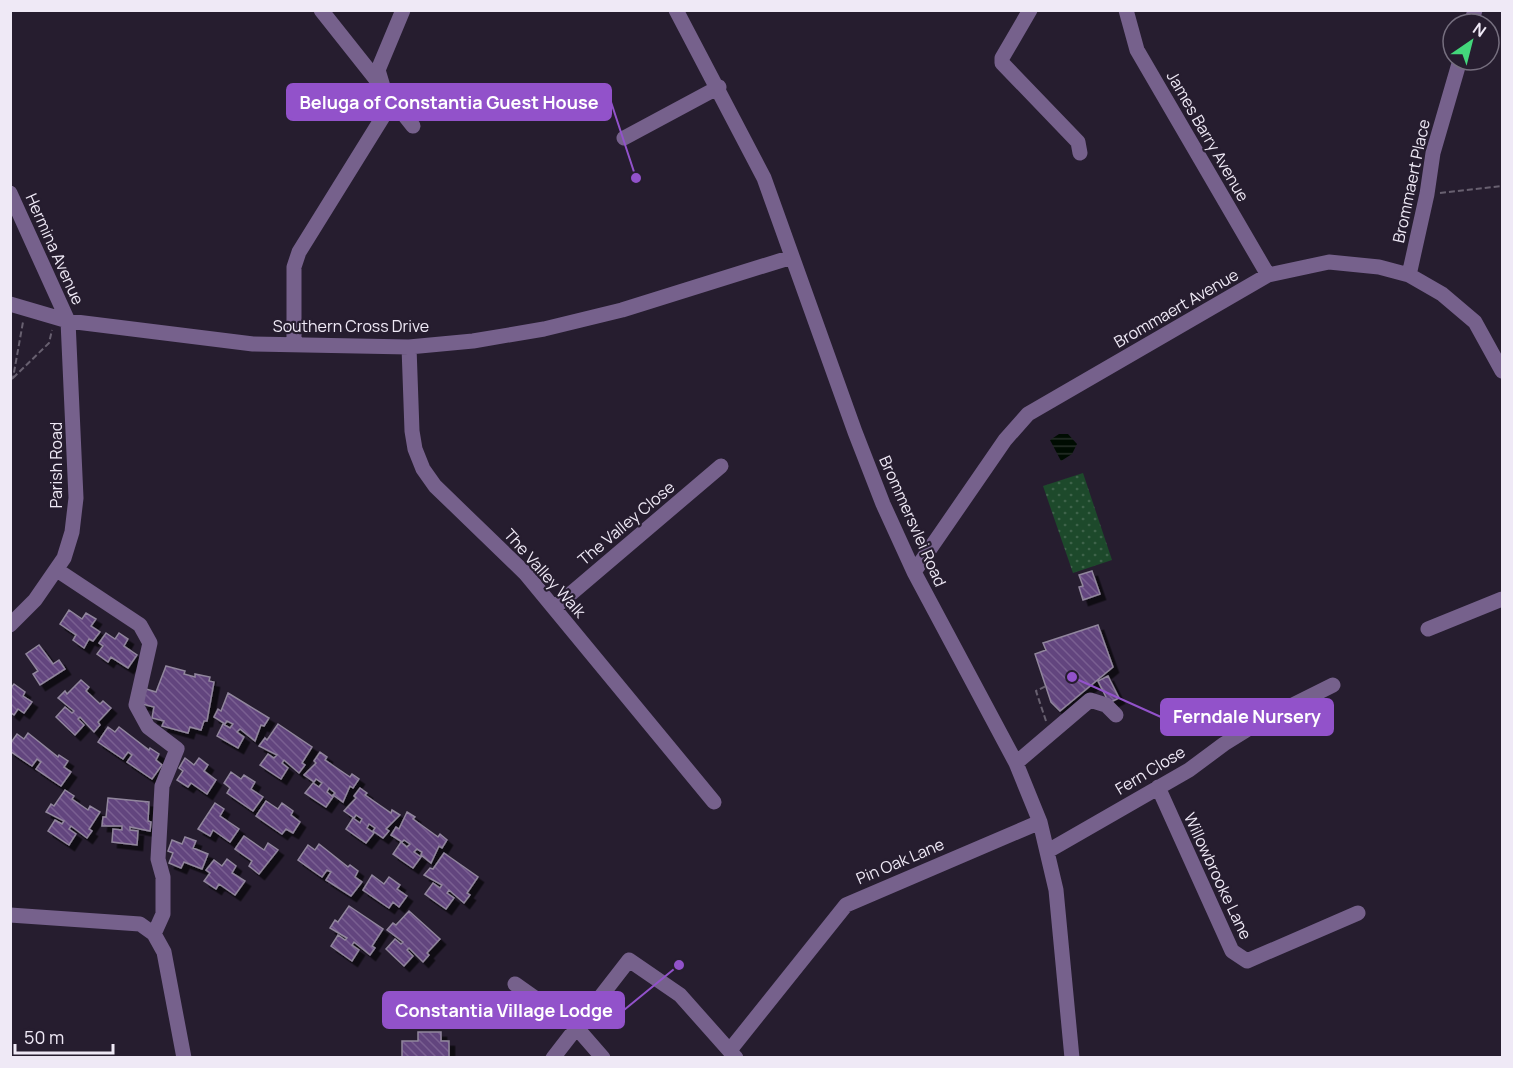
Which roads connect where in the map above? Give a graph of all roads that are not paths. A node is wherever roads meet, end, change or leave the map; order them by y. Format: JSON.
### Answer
{"nodes":[{"id":1,"x":403,"y":10,"type":"edge"},
{"id":2,"x":676,"y":10,"type":"edge"},
{"id":3,"x":1030,"y":10,"type":"edge"},
{"id":4,"x":1126,"y":10,"type":"edge"},
{"id":5,"x":323,"y":12,"type":"edge"},
{"id":6,"x":1457,"y":72,"type":"edge"},
{"id":7,"x":719,"y":87,"type":"junction"},
{"id":8,"x":384,"y":89,"type":"junction"},
{"id":9,"x":413,"y":126,"type":"dead end"},
{"id":10,"x":624,"y":138,"type":"dead end"},
{"id":11,"x":1080,"y":153,"type":"dead end"},
{"id":12,"x":10,"y":193,"type":"edge"},
{"id":13,"x":792,"y":257,"type":"junction"},
{"id":14,"x":1268,"y":275,"type":"junction"},
{"id":15,"x":1409,"y":275,"type":"junction"},
{"id":16,"x":16,"y":305,"type":"edge"},
{"id":17,"x":60,"y":322,"type":"junction"},
{"id":18,"x":294,"y":345,"type":"junction"},
{"id":19,"x":409,"y":347,"type":"junction"},
{"id":20,"x":1502,"y":369,"type":"edge"},
{"id":21,"x":721,"y":466,"type":"dead end"},
{"id":22,"x":57,"y":570,"type":"junction"},
{"id":23,"x":914,"y":572,"type":"junction"},
{"id":24,"x":1503,"y":599,"type":"edge"},
{"id":25,"x":554,"y":608,"type":"junction"},
{"id":26,"x":10,"y":625,"type":"edge"},
{"id":27,"x":1428,"y":629,"type":"dead end"},
{"id":28,"x":1334,"y":686,"type":"dead end"},
{"id":29,"x":1116,"y":715,"type":"dead end"},
{"id":30,"x":1016,"y":763,"type":"junction"},
{"id":31,"x":1158,"y":787,"type":"junction"},
{"id":32,"x":714,"y":802,"type":"dead end"},
{"id":33,"x":1040,"y":822,"type":"junction"},
{"id":34,"x":1048,"y":851,"type":"junction"},
{"id":35,"x":1358,"y":913,"type":"dead end"},
{"id":36,"x":10,"y":915,"type":"edge"},
{"id":37,"x":154,"y":934,"type":"junction"},
{"id":38,"x":514,"y":984,"type":"dead end"},
{"id":39,"x":576,"y":1027,"type":"junction"},
{"id":40,"x":733,"y":1054,"type":"edge"},
{"id":41,"x":184,"y":1058,"type":"edge"},
{"id":42,"x":553,"y":1058,"type":"edge"},
{"id":43,"x":603,"y":1058,"type":"edge"},
{"id":44,"x":1071,"y":1058,"type":"edge"}],
"edges":[{"from":1,"to":8,"type":"street"},
{"from":2,"to":7,"type":"street","name":"Brommersvlei Road"},
{"from":3,"to":11,"type":"street"},
{"from":4,"to":14,"type":"street","name":"James Barry Avenue"},
{"from":5,"to":8,"type":"street"},
{"from":6,"to":15,"type":"street","name":"Brommaert Place"},
{"from":7,"to":10,"type":"street"},
{"from":7,"to":13,"type":"street","name":"Brommersvlei Road"},
{"from":8,"to":9,"type":"street"},
{"from":8,"to":18,"type":"street"},
{"from":12,"to":17,"type":"street","name":"Hermina Avenue"},
{"from":13,"to":19,"type":"street","name":"Southern Cross Drive"},
{"from":13,"to":23,"type":"street","name":"Brommersvlei Road"},
{"from":14,"to":15,"type":"street","name":"Brommaert Avenue"},
{"from":14,"to":23,"type":"street","name":"Brommaert Avenue"},
{"from":15,"to":20,"type":"street","name":"Brommaert Avenue"},
{"from":16,"to":17,"type":"street","name":"Southern Cross Drive"},
{"from":17,"to":18,"type":"street","name":"Southern Cross Drive"},
{"from":17,"to":22,"type":"street","name":"Parish Road"},
{"from":18,"to":19,"type":"street","name":"Southern Cross Drive"},
{"from":19,"to":25,"type":"street","name":"The Valley Walk"},
{"from":21,"to":25,"type":"street","name":"The Valley Close"},
{"from":22,"to":26,"type":"street","name":"Parish Road"},
{"from":22,"to":37,"type":"street"},
{"from":23,"to":30,"type":"street","name":"Brommersvlei Road"},
{"from":24,"to":27,"type":"street"},
{"from":25,"to":32,"type":"street","name":"The Valley Walk"},
{"from":28,"to":31,"type":"street","name":"Fern Close"},
{"from":29,"to":30,"type":"street"},
{"from":30,"to":33,"type":"street","name":"Brommersvlei Road"},
{"from":31,"to":34,"type":"street","name":"Fern Close"},
{"from":31,"to":35,"type":"street","name":"Willowbrooke Lane"},
{"from":33,"to":34,"type":"street","name":"Brommersvlei Road"},
{"from":33,"to":40,"type":"street","name":"Pin Oak Lane"},
{"from":34,"to":44,"type":"street","name":"Brommersvlei Road"},
{"from":36,"to":37,"type":"street"},
{"from":37,"to":41,"type":"street"},
{"from":38,"to":39,"type":"street"},
{"from":39,"to":40,"type":"street"},
{"from":39,"to":42,"type":"street"},
{"from":39,"to":43,"type":"street"}]}
